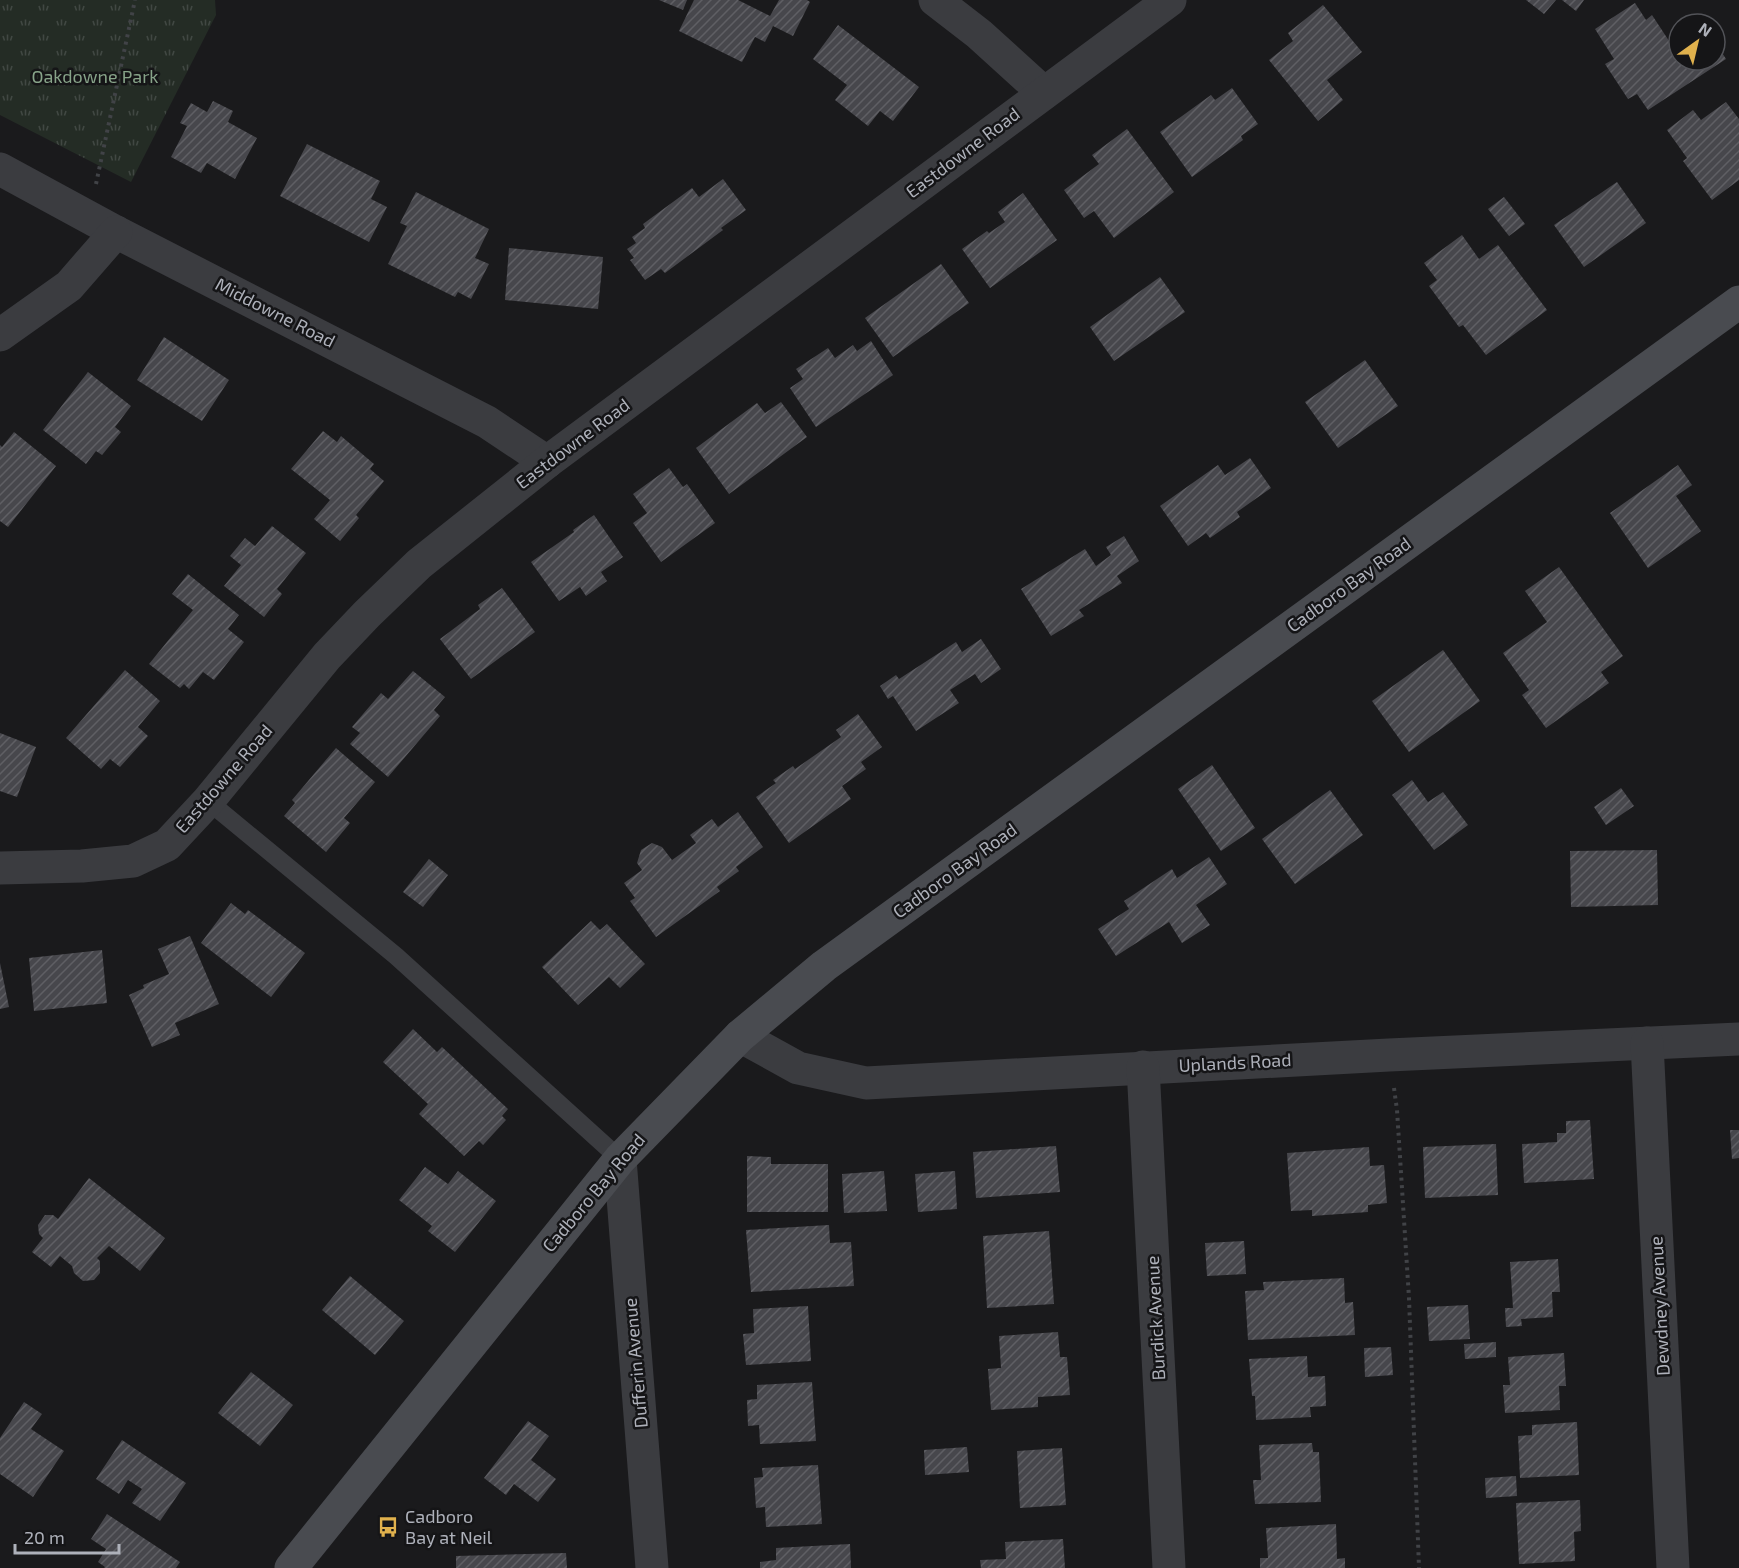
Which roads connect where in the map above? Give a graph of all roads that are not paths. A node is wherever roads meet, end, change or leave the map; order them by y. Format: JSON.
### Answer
{"nodes":[{"id":1,"x":935,"y":0,"type":"edge"},
{"id":2,"x":1170,"y":0,"type":"edge"},
{"id":3,"x":1044,"y":93,"type":"junction"},
{"id":4,"x":0,"y":170,"type":"edge"},
{"id":5,"x":116,"y":232,"type":"junction"},
{"id":6,"x":1739,"y":302,"type":"edge"},
{"id":7,"x":0,"y":335,"type":"edge"},
{"id":8,"x":547,"y":462,"type":"junction"},
{"id":9,"x":208,"y":801,"type":"junction"},
{"id":10,"x":0,"y":868,"type":"edge"},
{"id":11,"x":740,"y":1036,"type":"junction"},
{"id":12,"x":1739,"y":1039,"type":"edge"},
{"id":13,"x":1647,"y":1043,"type":"junction"},
{"id":14,"x":1143,"y":1067,"type":"junction"},
{"id":15,"x":620,"y":1159,"type":"junction"},
{"id":16,"x":291,"y":1568,"type":"edge"},
{"id":17,"x":652,"y":1568,"type":"edge"},
{"id":18,"x":1168,"y":1568,"type":"edge"},
{"id":19,"x":1673,"y":1568,"type":"edge"}],
"edges":[{"from":1,"to":3,"type":"street"},
{"from":2,"to":3,"type":"street","name":"Eastdowne Road"},
{"from":3,"to":8,"type":"street","name":"Eastdowne Road"},
{"from":4,"to":5,"type":"street","name":"Middowne Road"},
{"from":5,"to":7,"type":"street"},
{"from":5,"to":8,"type":"street","name":"Middowne Road"},
{"from":6,"to":11,"type":"main road","name":"Cadboro Bay Road"},
{"from":8,"to":9,"type":"street","name":"Eastdowne Road"},
{"from":9,"to":10,"type":"street","name":"Eastdowne Road"},
{"from":9,"to":15,"type":"lane"},
{"from":11,"to":14,"type":"street","name":"Uplands Road"},
{"from":11,"to":15,"type":"main road","name":"Cadboro Bay Road"},
{"from":12,"to":13,"type":"street","name":"Uplands Road"},
{"from":13,"to":14,"type":"street","name":"Uplands Road"},
{"from":13,"to":19,"type":"street","name":"Dewdney Avenue"},
{"from":14,"to":18,"type":"street","name":"Burdick Avenue"},
{"from":15,"to":16,"type":"main road","name":"Cadboro Bay Road"},
{"from":15,"to":17,"type":"street","name":"Dufferin Avenue"}]}
